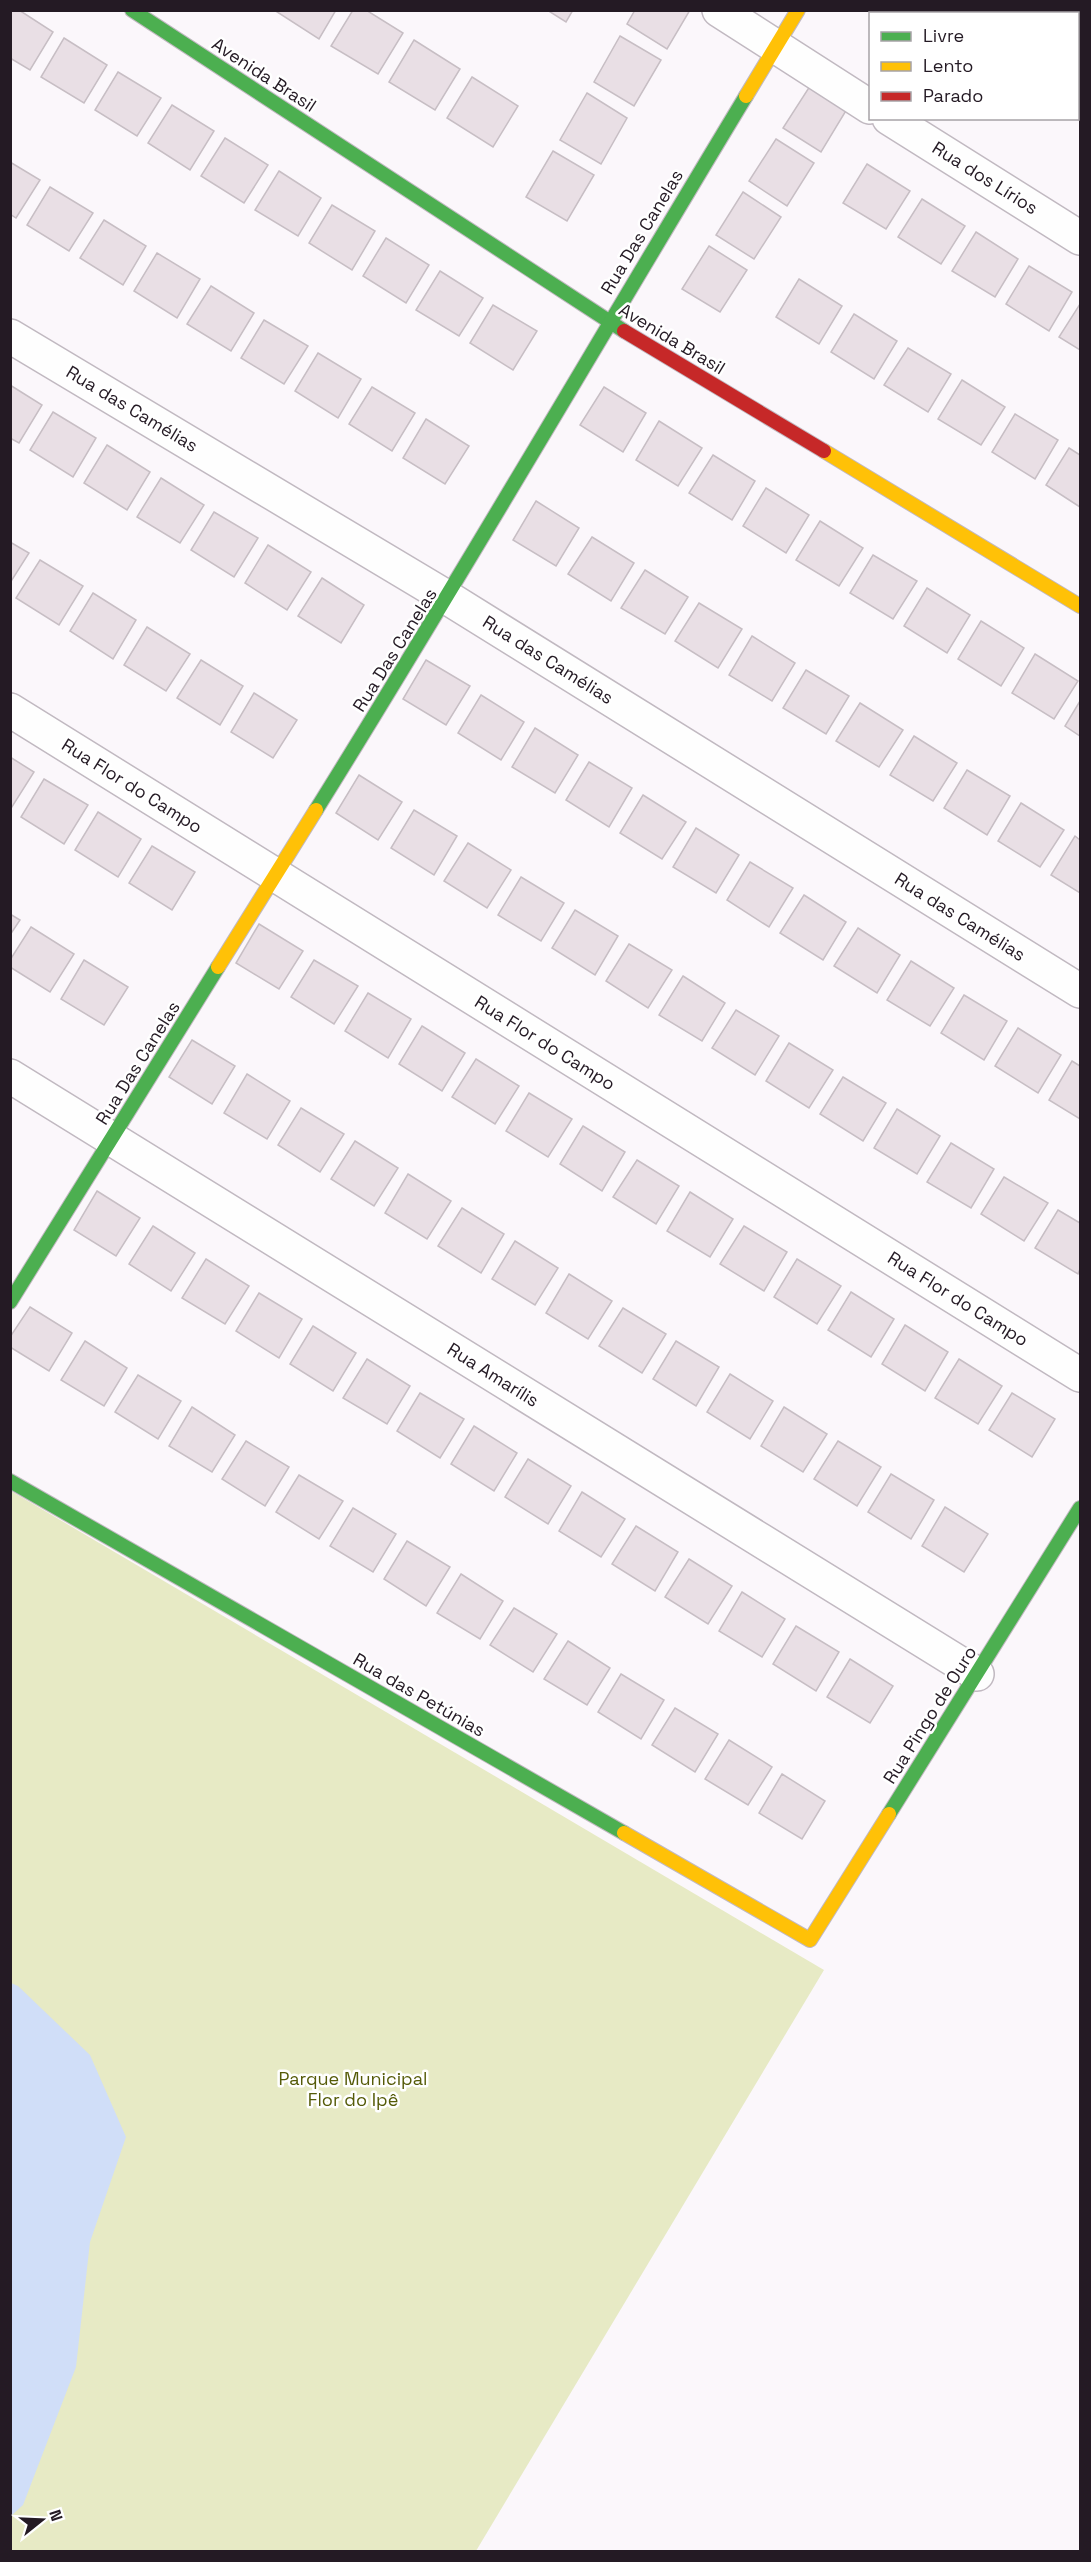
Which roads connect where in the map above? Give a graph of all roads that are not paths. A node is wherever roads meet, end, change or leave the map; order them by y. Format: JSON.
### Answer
{"nodes":[{"id":1,"x":132,"y":10,"type":"edge"},
{"id":2,"x":719,"y":10,"type":"edge"},
{"id":3,"x":798,"y":10,"type":"edge"},
{"id":4,"x":776,"y":48,"type":"junction"},
{"id":5,"x":869,"y":106,"type":"edge"},
{"id":6,"x":892,"y":120,"type":"edge"},
{"id":7,"x":1080,"y":238,"type":"edge"},
{"id":8,"x":609,"y":322,"type":"junction"},
{"id":9,"x":10,"y":336,"type":"edge"},
{"id":10,"x":448,"y":598,"type":"junction"},
{"id":11,"x":1080,"y":606,"type":"edge"},
{"id":12,"x":10,"y":710,"type":"edge"},
{"id":13,"x":275,"y":876,"type":"junction"},
{"id":14,"x":1080,"y":992,"type":"edge"},
{"id":15,"x":10,"y":1076,"type":"edge"},
{"id":16,"x":112,"y":1139,"type":"junction"},
{"id":17,"x":10,"y":1302,"type":"edge"},
{"id":18,"x":1080,"y":1375,"type":"edge"},
{"id":19,"x":10,"y":1481,"type":"edge"},
{"id":20,"x":1080,"y":1508,"type":"edge"},
{"id":21,"x":977,"y":1674,"type":"junction"},
{"id":22,"x":810,"y":1940,"type":"joint"}],
"edges":[{"from":1,"to":8,"type":"street","name":"Avenida Brasil"},
{"from":2,"to":4,"type":"street"},
{"from":3,"to":4,"type":"street","name":"Rua Das Canelas"},
{"from":4,"to":5,"type":"street"},
{"from":4,"to":8,"type":"street","name":"Rua Das Canelas"},
{"from":6,"to":7,"type":"street","name":"Rua dos Lírios"},
{"from":8,"to":10,"type":"street","name":"Rua Das Canelas"},
{"from":8,"to":11,"type":"street","name":"Avenida Brasil"},
{"from":9,"to":10,"type":"street","name":"Rua das Camélias"},
{"from":10,"to":13,"type":"street","name":"Rua Das Canelas"},
{"from":10,"to":14,"type":"street","name":"Rua das Camélias"},
{"from":12,"to":13,"type":"street","name":"Rua Flor do Campo"},
{"from":13,"to":16,"type":"street","name":"Rua Das Canelas"},
{"from":13,"to":18,"type":"street","name":"Rua Flor do Campo"},
{"from":15,"to":16,"type":"street","name":"Rua Amarílis"},
{"from":16,"to":17,"type":"street","name":"Rua Das Canelas"},
{"from":16,"to":21,"type":"street","name":"Rua Amarílis"},
{"from":19,"to":22,"type":"street","name":"Rua das Petúnias"},
{"from":20,"to":21,"type":"street","name":"Rua Pingo de Ouro"},
{"from":21,"to":22,"type":"street","name":"Rua Pingo de Ouro"}]}
